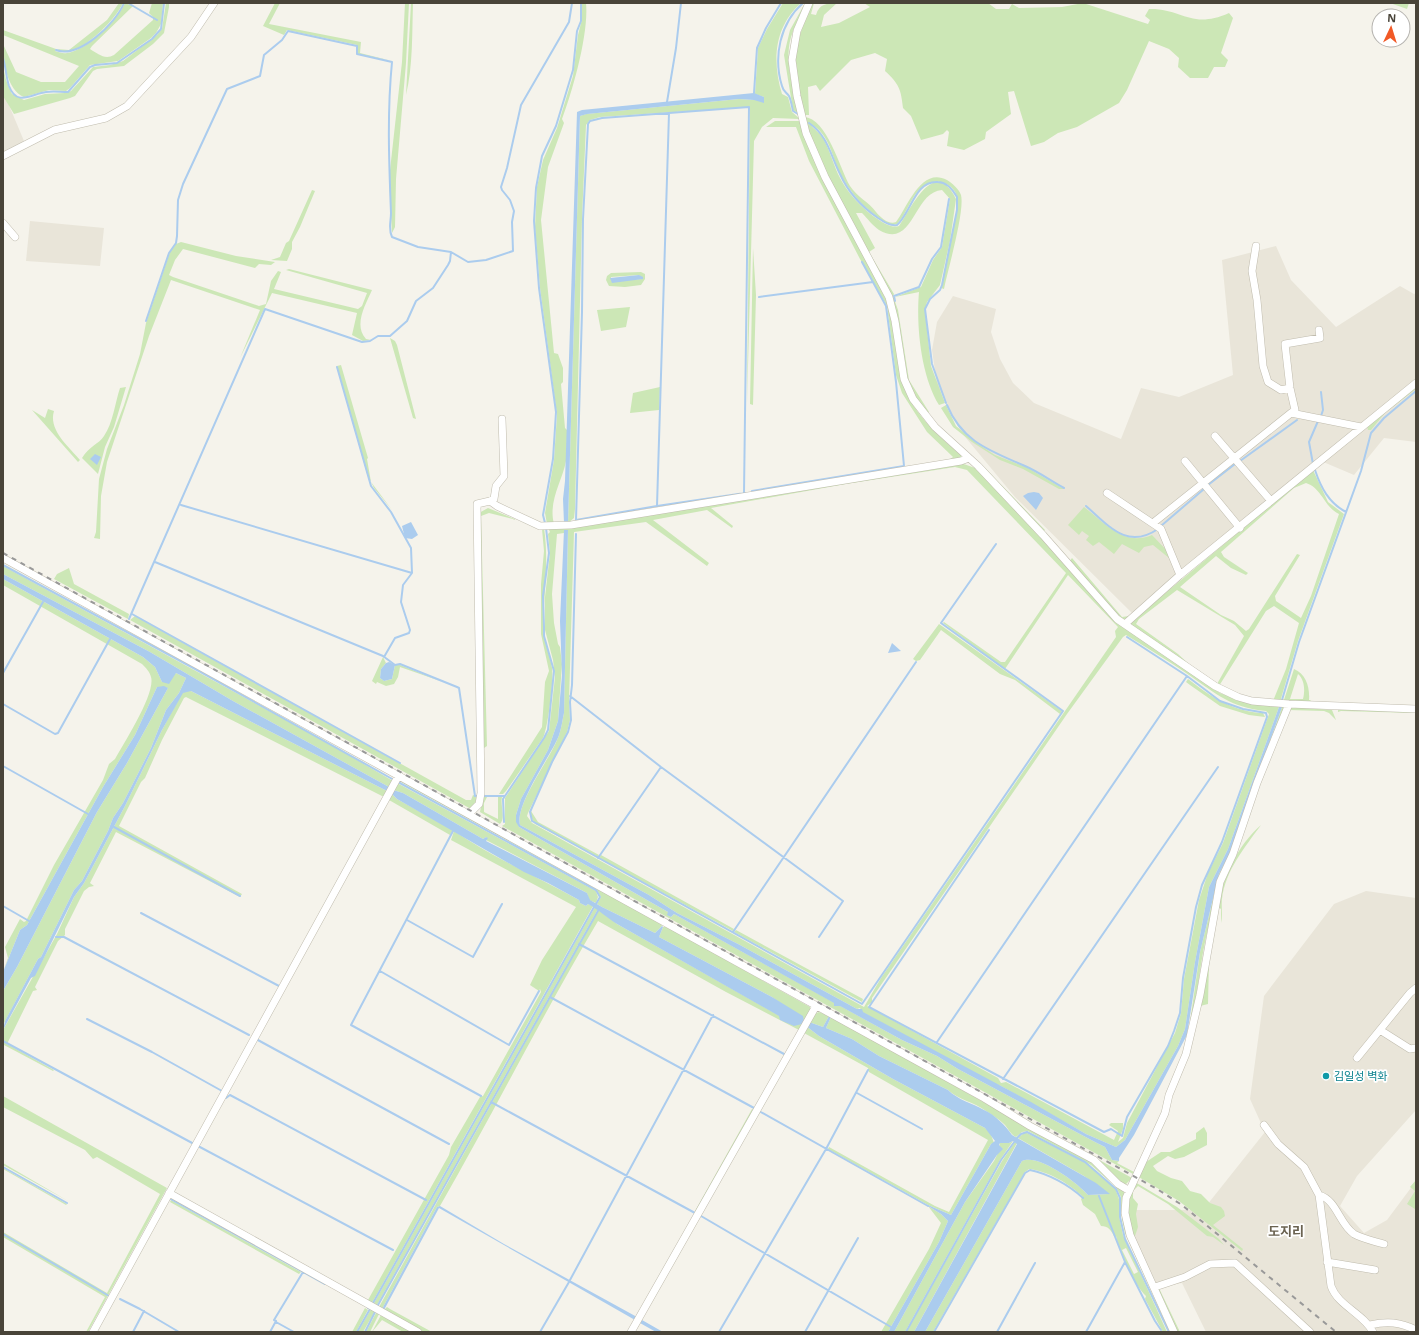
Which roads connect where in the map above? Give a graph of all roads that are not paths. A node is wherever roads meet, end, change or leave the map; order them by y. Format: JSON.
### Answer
{"nodes":[{"id":1,"x":214,"y":3,"type":"edge"},
{"id":2,"x":809,"y":3,"type":"edge"},
{"id":3,"x":3,"y":156,"type":"edge"},
{"id":4,"x":3,"y":223,"type":"edge"},
{"id":5,"x":15,"y":237,"type":"dead end"},
{"id":6,"x":1256,"y":246,"type":"dead end"},
{"id":7,"x":1319,"y":330,"type":"dead end"},
{"id":8,"x":1416,"y":383,"type":"edge"},
{"id":9,"x":1290,"y":388,"type":"junction"},
{"id":10,"x":1291,"y":413,"type":"junction"},
{"id":11,"x":502,"y":419,"type":"dead end"},
{"id":12,"x":1361,"y":427,"type":"junction"},
{"id":13,"x":1215,"y":436,"type":"dead end"},
{"id":14,"x":1234,"y":457,"type":"junction"},
{"id":15,"x":970,"y":458,"type":"junction"},
{"id":16,"x":1185,"y":461,"type":"dead end"},
{"id":17,"x":1203,"y":483,"type":"junction"},
{"id":18,"x":1107,"y":493,"type":"dead end"},
{"id":19,"x":490,"y":501,"type":"junction"},
{"id":20,"x":1271,"y":502,"type":"junction"},
{"id":21,"x":1153,"y":523,"type":"junction"},
{"id":22,"x":1240,"y":528,"type":"junction"},
{"id":23,"x":3,"y":558,"type":"edge"},
{"id":24,"x":1180,"y":575,"type":"junction"},
{"id":25,"x":1125,"y":624,"type":"junction"},
{"id":26,"x":1288,"y":704,"type":"junction"},
{"id":27,"x":1416,"y":709,"type":"edge"},
{"id":28,"x":399,"y":775,"type":"junction"},
{"id":29,"x":469,"y":814,"type":"junction"},
{"id":30,"x":1416,"y":988,"type":"edge"},
{"id":31,"x":816,"y":1006,"type":"junction"},
{"id":32,"x":1380,"y":1030,"type":"junction"},
{"id":33,"x":1416,"y":1048,"type":"edge"},
{"id":34,"x":1357,"y":1058,"type":"dead end"},
{"id":35,"x":1264,"y":1124,"type":"dead end"},
{"id":36,"x":1128,"y":1190,"type":"junction"},
{"id":37,"x":169,"y":1193,"type":"junction"},
{"id":38,"x":1319,"y":1195,"type":"junction"},
{"id":39,"x":1384,"y":1244,"type":"dead end"},
{"id":40,"x":1327,"y":1262,"type":"junction"},
{"id":41,"x":1375,"y":1270,"type":"dead end"},
{"id":42,"x":1155,"y":1288,"type":"junction"},
{"id":43,"x":1371,"y":1329,"type":"edge"},
{"id":44,"x":1416,"y":1330,"type":"edge"},
{"id":45,"x":93,"y":1332,"type":"edge"},
{"id":46,"x":418,"y":1332,"type":"edge"},
{"id":47,"x":631,"y":1332,"type":"edge"},
{"id":48,"x":1174,"y":1332,"type":"edge"},
{"id":49,"x":1310,"y":1332,"type":"edge"}],
"edges":[{"from":1,"to":3,"type":"street"},
{"from":2,"to":15,"type":"street"},
{"from":4,"to":5,"type":"street"},
{"from":6,"to":9,"type":"street"},
{"from":7,"to":9,"type":"street"},
{"from":8,"to":12,"type":"street"},
{"from":9,"to":10,"type":"street"},
{"from":10,"to":12,"type":"street"},
{"from":10,"to":14,"type":"street"},
{"from":11,"to":19,"type":"street"},
{"from":12,"to":20,"type":"street"},
{"from":13,"to":14,"type":"street"},
{"from":14,"to":17,"type":"street"},
{"from":14,"to":20,"type":"street"},
{"from":15,"to":19,"type":"street"},
{"from":15,"to":25,"type":"street"},
{"from":16,"to":17,"type":"street"},
{"from":17,"to":21,"type":"street"},
{"from":17,"to":22,"type":"street"},
{"from":18,"to":21,"type":"street"},
{"from":19,"to":29,"type":"street"},
{"from":20,"to":22,"type":"street"},
{"from":21,"to":24,"type":"street"},
{"from":22,"to":24,"type":"street"},
{"from":23,"to":28,"type":"street"},
{"from":24,"to":25,"type":"street"},
{"from":25,"to":26,"type":"street"},
{"from":26,"to":27,"type":"street"},
{"from":26,"to":36,"type":"street"},
{"from":28,"to":29,"type":"street"},
{"from":28,"to":37,"type":"street"},
{"from":29,"to":31,"type":"street"},
{"from":30,"to":32,"type":"street"},
{"from":31,"to":36,"type":"street"},
{"from":31,"to":47,"type":"street"},
{"from":32,"to":33,"type":"street"},
{"from":32,"to":34,"type":"street"},
{"from":35,"to":38,"type":"street"},
{"from":36,"to":42,"type":"street"},
{"from":37,"to":45,"type":"street"},
{"from":37,"to":46,"type":"street"},
{"from":38,"to":39,"type":"street"},
{"from":38,"to":40,"type":"street"},
{"from":40,"to":41,"type":"street"},
{"from":40,"to":43,"type":"street"},
{"from":42,"to":48,"type":"street"},
{"from":42,"to":49,"type":"street"},
{"from":43,"to":44,"type":"street"}]}
